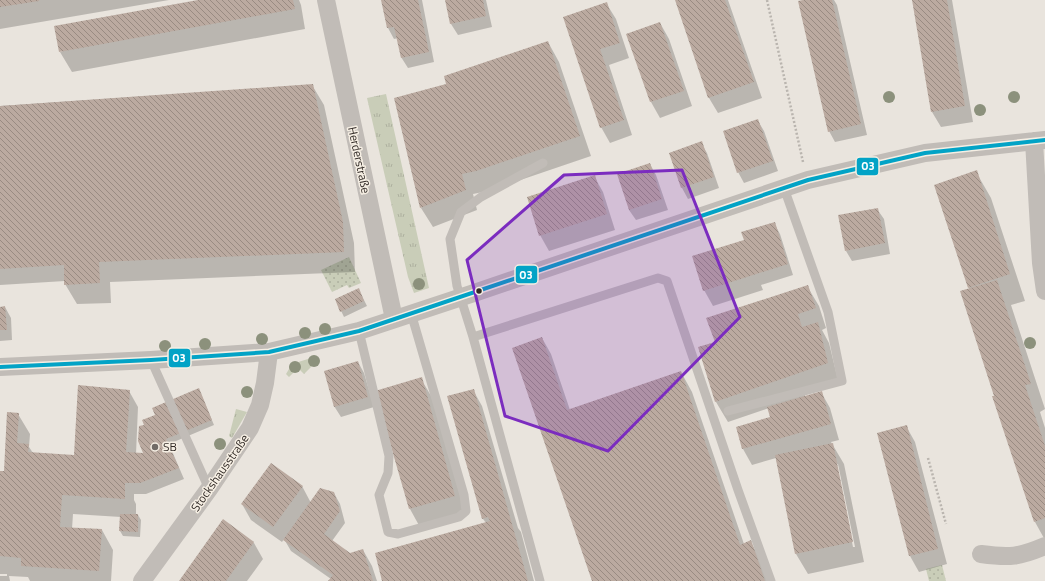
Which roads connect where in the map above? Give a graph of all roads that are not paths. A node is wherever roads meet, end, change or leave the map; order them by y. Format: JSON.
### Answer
{"nodes":[{"id":1,"x":326,"y":0,"type":"edge"},
{"id":2,"x":1040,"y":140,"type":"edge"},
{"id":3,"x":543,"y":162,"type":"dead end"},
{"id":4,"x":784,"y":188,"type":"junction"},
{"id":5,"x":1045,"y":291,"type":"edge"},
{"id":6,"x":461,"y":297,"type":"junction"},
{"id":7,"x":411,"y":313,"type":"junction"},
{"id":8,"x":394,"y":319,"type":"junction"},
{"id":9,"x":359,"y":330,"type":"junction"},
{"id":10,"x":473,"y":337,"type":"junction"},
{"id":11,"x":269,"y":352,"type":"junction"},
{"id":12,"x":151,"y":360,"type":"junction"},
{"id":13,"x":0,"y":367,"type":"edge"},
{"id":14,"x":728,"y":411,"type":"dead end"},
{"id":15,"x":209,"y":489,"type":"junction"},
{"id":16,"x":1045,"y":546,"type":"edge"},
{"id":17,"x":981,"y":554,"type":"dead end"},
{"id":18,"x":142,"y":581,"type":"edge"},
{"id":19,"x":540,"y":581,"type":"edge"},
{"id":20,"x":771,"y":581,"type":"edge"}],
"edges":[{"from":1,"to":8,"type":"street","name":"Herderstraße"},
{"from":2,"to":4,"type":"street"},
{"from":2,"to":5,"type":"street"},
{"from":3,"to":6,"type":"lane"},
{"from":4,"to":6,"type":"street"},
{"from":4,"to":14,"type":"lane"},
{"from":6,"to":7,"type":"street"},
{"from":6,"to":10,"type":"lane"},
{"from":7,"to":8,"type":"street"},
{"from":7,"to":9,"type":"lane"},
{"from":8,"to":9,"type":"street"},
{"from":9,"to":11,"type":"street"},
{"from":10,"to":19,"type":"lane"},
{"from":10,"to":20,"type":"lane"},
{"from":11,"to":12,"type":"street"},
{"from":11,"to":15,"type":"street","name":"Stockshausstraße"},
{"from":12,"to":13,"type":"street"},
{"from":12,"to":15,"type":"lane"},
{"from":15,"to":18,"type":"street","name":"Stockshausstraße"},
{"from":16,"to":17,"type":"street"}]}
